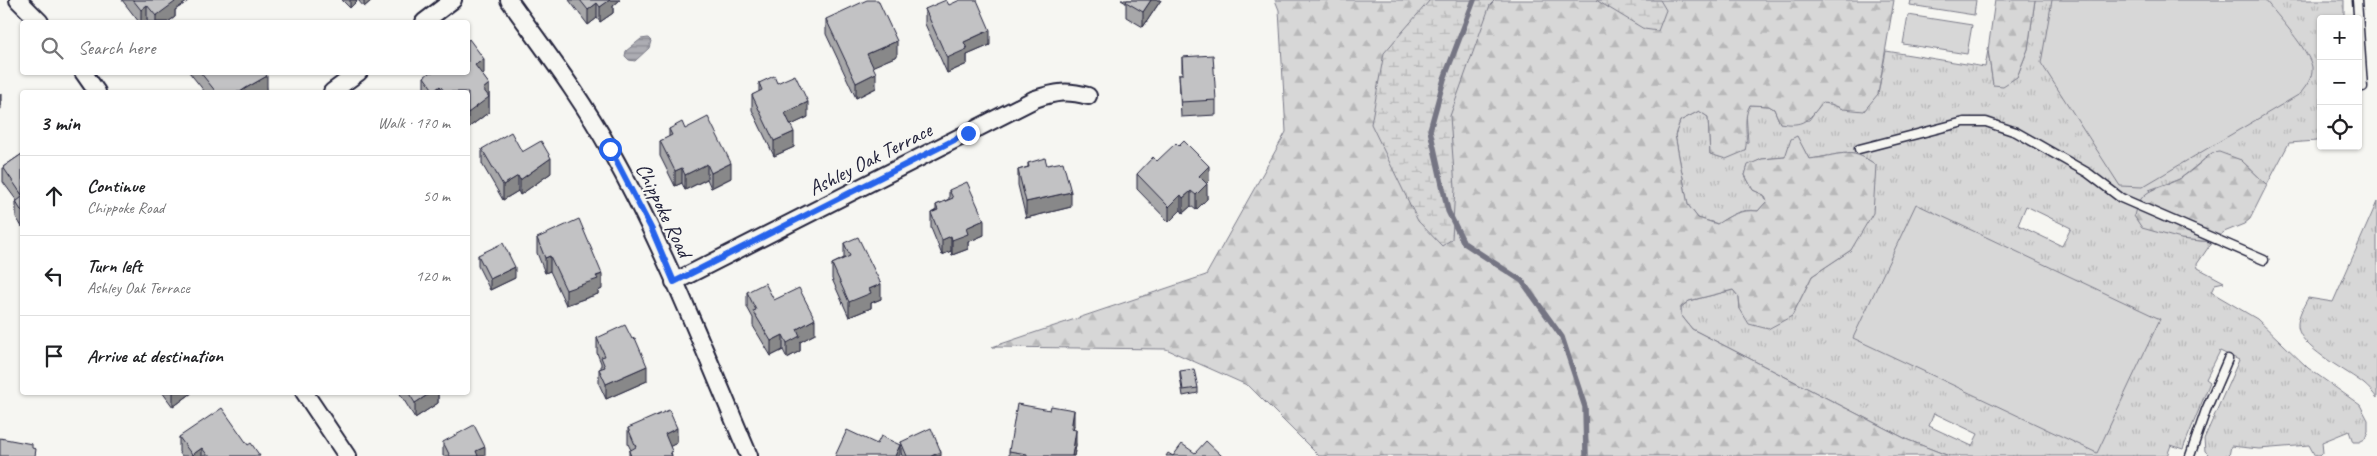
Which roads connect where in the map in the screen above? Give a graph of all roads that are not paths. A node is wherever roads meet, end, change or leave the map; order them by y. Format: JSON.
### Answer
{"nodes":[{"id":1,"x":18,"y":0,"type":"edge"},
{"id":2,"x":453,"y":0,"type":"edge"},
{"id":3,"x":509,"y":0,"type":"edge"},
{"id":4,"x":2357,"y":0,"type":"edge"},
{"id":5,"x":38,"y":20,"type":"edge"},
{"id":6,"x":427,"y":20,"type":"edge"},
{"id":7,"x":85,"y":75,"type":"edge"},
{"id":8,"x":355,"y":75,"type":"edge"},
{"id":9,"x":2363,"y":88,"type":"dead end"},
{"id":10,"x":96,"y":90,"type":"edge"},
{"id":11,"x":335,"y":90,"type":"edge"},
{"id":12,"x":1088,"y":96,"type":"dead end"},
{"id":13,"x":1859,"y":149,"type":"dead end"},
{"id":14,"x":2264,"y":260,"type":"dead end"},
{"id":15,"x":674,"y":282,"type":"junction"},
{"id":16,"x":2228,"y":360,"type":"dead end"},
{"id":17,"x":306,"y":395,"type":"edge"},
{"id":18,"x":347,"y":456,"type":"edge"},
{"id":19,"x":750,"y":456,"type":"edge"},
{"id":20,"x":2190,"y":456,"type":"edge"}],
"edges":[{"from":1,"to":5,"type":"street"},
{"from":2,"to":6,"type":"street"},
{"from":3,"to":15,"type":"street","name":"Chippoke Road"},
{"from":4,"to":9,"type":"lane"},
{"from":7,"to":10,"type":"street"},
{"from":8,"to":11,"type":"street"},
{"from":12,"to":15,"type":"street","name":"Ashley Oak Terrace"},
{"from":13,"to":14,"type":"lane"},
{"from":15,"to":19,"type":"street","name":"Chippoke Road"},
{"from":16,"to":20,"type":"lane"},
{"from":17,"to":18,"type":"street"}]}
